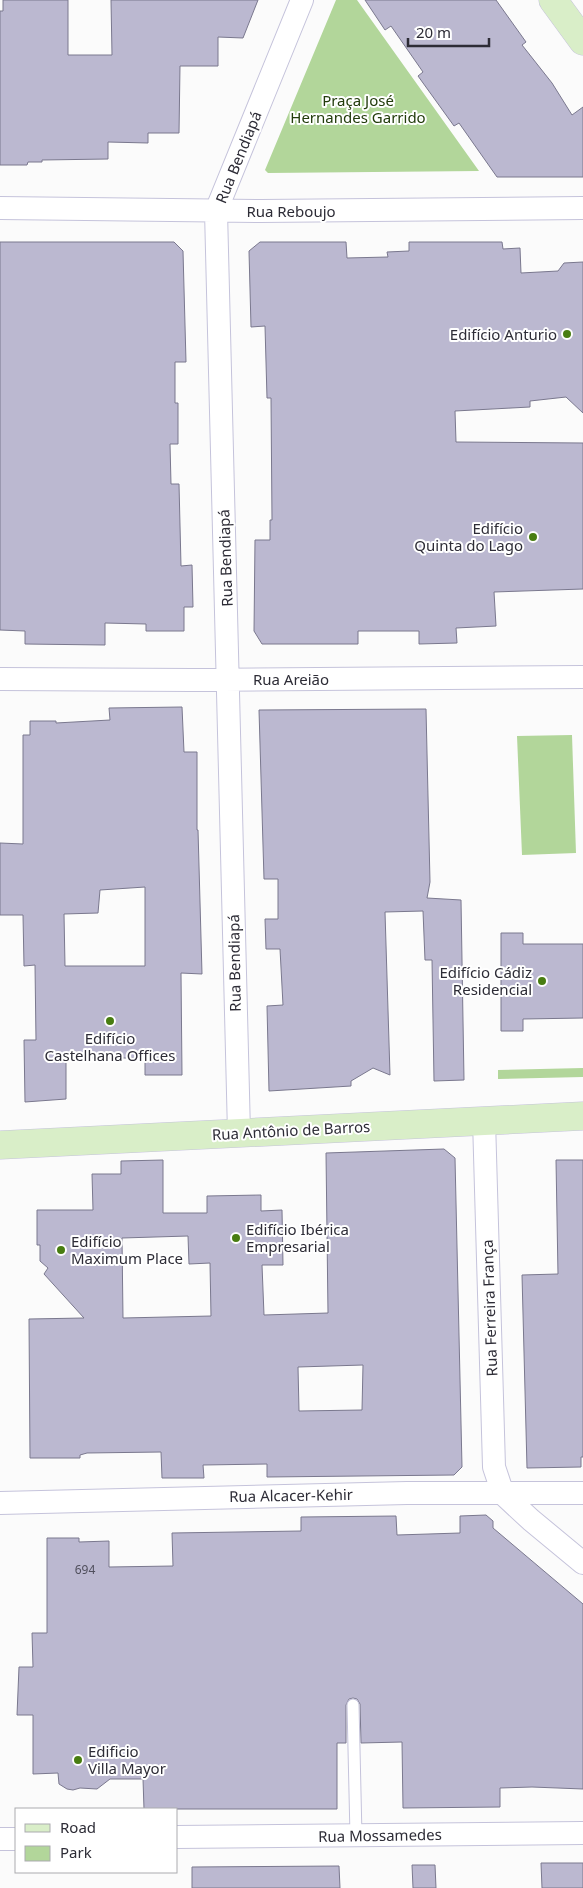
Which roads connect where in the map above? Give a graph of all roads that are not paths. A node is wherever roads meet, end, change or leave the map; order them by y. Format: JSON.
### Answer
{"nodes":[{"id":1,"x":302,"y":0,"type":"edge"},
{"id":2,"x":553,"y":0,"type":"edge"},
{"id":3,"x":583,"y":41,"type":"edge"},
{"id":4,"x":0,"y":208,"type":"edge"},
{"id":5,"x":583,"y":208,"type":"edge"},
{"id":6,"x":216,"y":211,"type":"junction"},
{"id":7,"x":583,"y":677,"type":"edge"},
{"id":8,"x":0,"y":679,"type":"edge"},
{"id":9,"x":227,"y":680,"type":"junction"},
{"id":10,"x":583,"y":1116,"type":"edge"},
{"id":11,"x":484,"y":1120,"type":"junction"},
{"id":12,"x":239,"y":1133,"type":"junction"},
{"id":13,"x":0,"y":1144,"type":"edge"},
{"id":14,"x":583,"y":1493,"type":"edge"},
{"id":15,"x":503,"y":1494,"type":"junction"},
{"id":16,"x":0,"y":1503,"type":"edge"},
{"id":17,"x":583,"y":1563,"type":"edge"},
{"id":18,"x":353,"y":1705,"type":"dead end"},
{"id":19,"x":583,"y":1833,"type":"edge"},
{"id":20,"x":356,"y":1836,"type":"junction"},
{"id":21,"x":178,"y":1837,"type":"edge"},
{"id":22,"x":0,"y":1839,"type":"edge"},
{"id":23,"x":15,"y":1839,"type":"edge"}],
"edges":[{"from":1,"to":6,"type":"street","name":"Rua Bendiapá"},
{"from":2,"to":3,"type":"main road"},
{"from":4,"to":6,"type":"street","name":"Rua Reboujo"},
{"from":5,"to":6,"type":"street","name":"Rua Reboujo"},
{"from":6,"to":9,"type":"street","name":"Rua Bendiapá"},
{"from":7,"to":9,"type":"street","name":"Rua Areião"},
{"from":8,"to":9,"type":"street","name":"Rua Areião"},
{"from":9,"to":12,"type":"street","name":"Rua Bendiapá"},
{"from":10,"to":11,"type":"main road","name":"Rua Antônio de Barros"},
{"from":11,"to":12,"type":"main road","name":"Rua Antônio de Barros"},
{"from":11,"to":15,"type":"street","name":"Rua Ferreira França"},
{"from":12,"to":13,"type":"main road","name":"Rua Antônio de Barros"},
{"from":14,"to":15,"type":"street","name":"Rua Alcacer-Kehir"},
{"from":15,"to":16,"type":"street","name":"Rua Alcacer-Kehir"},
{"from":15,"to":17,"type":"street"},
{"from":18,"to":20,"type":"lane"},
{"from":19,"to":20,"type":"street","name":"Rua Mossamedes"},
{"from":20,"to":21,"type":"street","name":"Rua Mossamedes"},
{"from":22,"to":23,"type":"street"}]}
